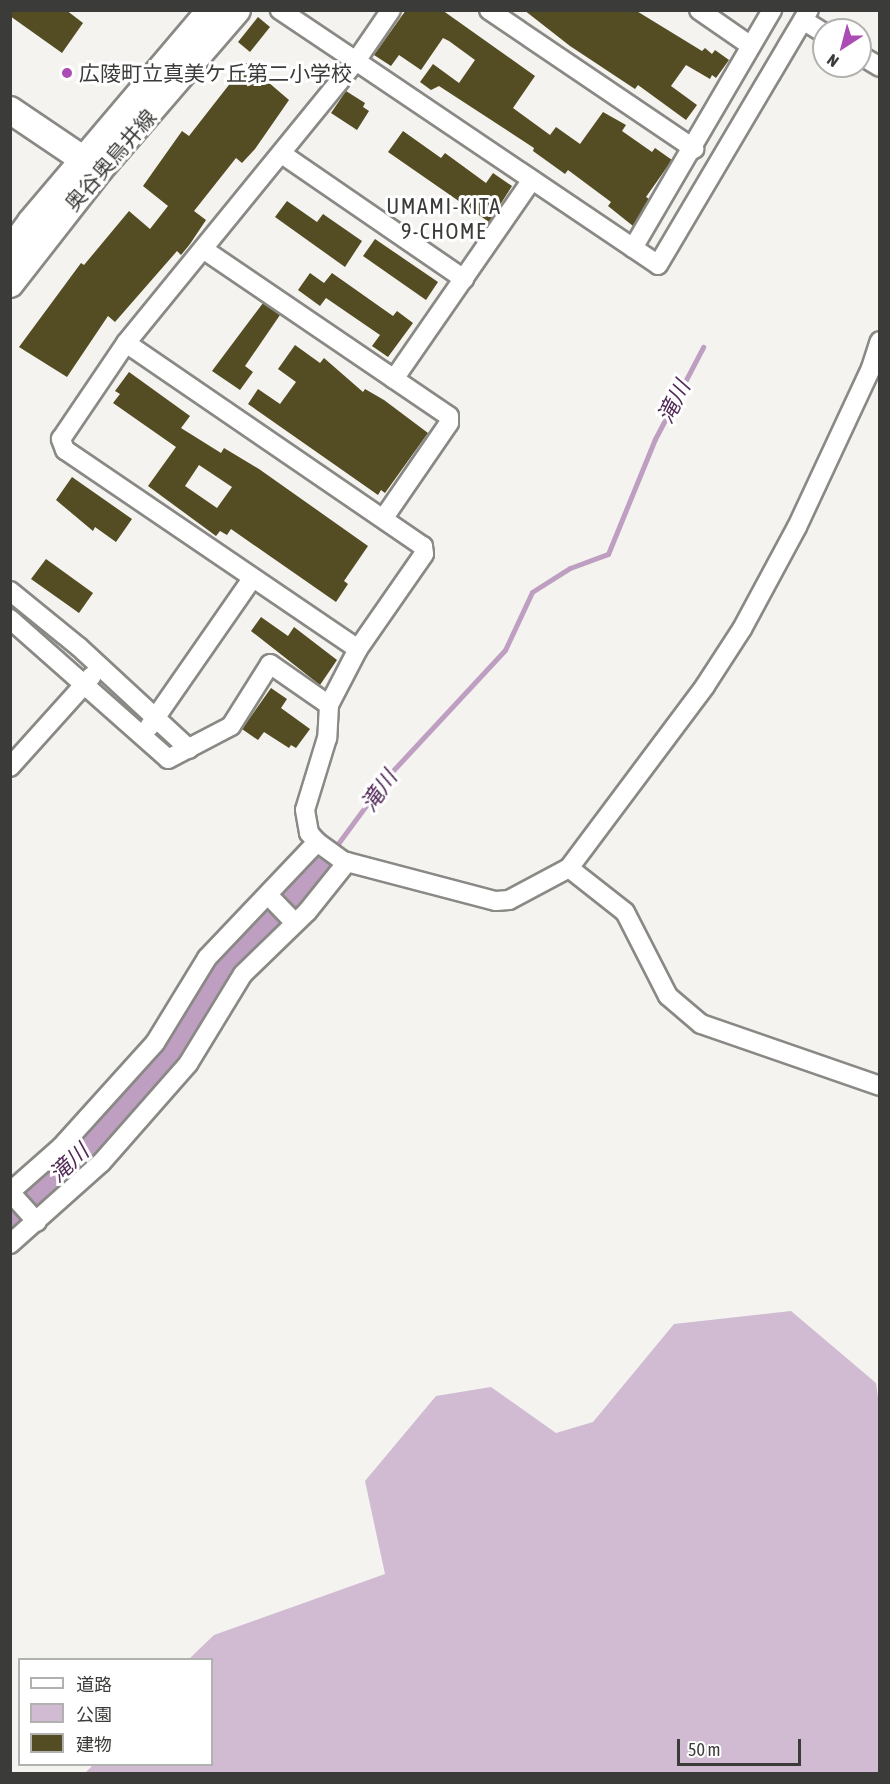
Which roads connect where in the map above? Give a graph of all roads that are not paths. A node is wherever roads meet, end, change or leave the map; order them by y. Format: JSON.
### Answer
{"nodes":[{"id":1,"x":211,"y":10,"type":"edge"},
{"id":2,"x":237,"y":10,"type":"edge"},
{"id":3,"x":280,"y":10,"type":"edge"},
{"id":4,"x":392,"y":10,"type":"edge"},
{"id":5,"x":489,"y":10,"type":"edge"},
{"id":6,"x":699,"y":10,"type":"edge"},
{"id":7,"x":772,"y":10,"type":"edge"},
{"id":8,"x":806,"y":15,"type":"edge"},
{"id":9,"x":751,"y":46,"type":"junction"},
{"id":10,"x":356,"y":61,"type":"junction"},
{"id":11,"x":10,"y":110,"type":"edge"},
{"id":12,"x":694,"y":149,"type":"junction"},
{"id":13,"x":282,"y":154,"type":"junction"},
{"id":14,"x":91,"y":165,"type":"junction"},
{"id":15,"x":532,"y":180,"type":"junction"},
{"id":16,"x":633,"y":248,"type":"junction"},
{"id":17,"x":203,"y":249,"type":"junction"},
{"id":18,"x":10,"y":251,"type":"edge"},
{"id":19,"x":464,"y":279,"type":"junction"},
{"id":20,"x":10,"y":284,"type":"edge"},
{"id":21,"x":879,"y":341,"type":"edge"},
{"id":22,"x":126,"y":343,"type":"junction"},
{"id":23,"x":394,"y":379,"type":"junction"},
{"id":24,"x":383,"y":519,"type":"junction"},
{"id":25,"x":252,"y":579,"type":"junction"},
{"id":26,"x":10,"y":591,"type":"edge"},
{"id":27,"x":10,"y":619,"type":"edge"},
{"id":28,"x":358,"y":650,"type":"junction"},
{"id":29,"x":100,"y":667,"type":"junction"},
{"id":30,"x":85,"y":684,"type":"junction"},
{"id":31,"x":329,"y":705,"type":"junction"},
{"id":32,"x":156,"y":718,"type":"junction"},
{"id":33,"x":143,"y":736,"type":"junction"},
{"id":34,"x":189,"y":748,"type":"junction"},
{"id":35,"x":11,"y":768,"type":"edge"},
{"id":36,"x":317,"y":842,"type":"junction"},
{"id":37,"x":341,"y":860,"type":"junction"},
{"id":38,"x":569,"y":868,"type":"junction"},
{"id":39,"x":269,"y":896,"type":"junction"},
{"id":40,"x":295,"y":923,"type":"junction"},
{"id":41,"x":879,"y":1086,"type":"edge"},
{"id":42,"x":10,"y":1192,"type":"edge"},
{"id":43,"x":37,"y":1222,"type":"junction"},
{"id":44,"x":10,"y":1244,"type":"edge"}],
"edges":[{"from":1,"to":14,"type":"street"},
{"from":2,"to":14,"type":"street","name":"奥谷奥鳥井線"},
{"from":3,"to":10,"type":"street"},
{"from":4,"to":10,"type":"street"},
{"from":5,"to":12,"type":"street"},
{"from":6,"to":9,"type":"street"},
{"from":7,"to":9,"type":"street"},
{"from":8,"to":16,"type":"street"},
{"from":9,"to":12,"type":"street"},
{"from":10,"to":13,"type":"street"},
{"from":10,"to":15,"type":"street"},
{"from":11,"to":14,"type":"street"},
{"from":12,"to":16,"type":"street"},
{"from":13,"to":17,"type":"street"},
{"from":13,"to":19,"type":"street"},
{"from":14,"to":18,"type":"street"},
{"from":14,"to":20,"type":"street","name":"奥谷奥鳥井線"},
{"from":15,"to":16,"type":"street"},
{"from":15,"to":19,"type":"street"},
{"from":17,"to":22,"type":"street"},
{"from":17,"to":23,"type":"street"},
{"from":19,"to":23,"type":"street"},
{"from":21,"to":38,"type":"street"},
{"from":22,"to":24,"type":"street"},
{"from":22,"to":25,"type":"street"},
{"from":23,"to":24,"type":"street"},
{"from":24,"to":28,"type":"street"},
{"from":25,"to":28,"type":"street"},
{"from":25,"to":32,"type":"street"},
{"from":26,"to":29,"type":"street"},
{"from":27,"to":30,"type":"street"},
{"from":28,"to":31,"type":"street"},
{"from":29,"to":30,"type":"street"},
{"from":29,"to":32,"type":"street"},
{"from":30,"to":33,"type":"street"},
{"from":30,"to":35,"type":"street"},
{"from":31,"to":34,"type":"street"},
{"from":31,"to":36,"type":"street"},
{"from":32,"to":33,"type":"street"},
{"from":32,"to":34,"type":"street"},
{"from":33,"to":34,"type":"street"},
{"from":36,"to":37,"type":"street"},
{"from":36,"to":39,"type":"street"},
{"from":37,"to":38,"type":"street"},
{"from":37,"to":40,"type":"street"},
{"from":38,"to":41,"type":"street"},
{"from":39,"to":40,"type":"street"},
{"from":39,"to":42,"type":"street"},
{"from":40,"to":43,"type":"street"},
{"from":42,"to":43,"type":"street"},
{"from":43,"to":44,"type":"street"}]}
